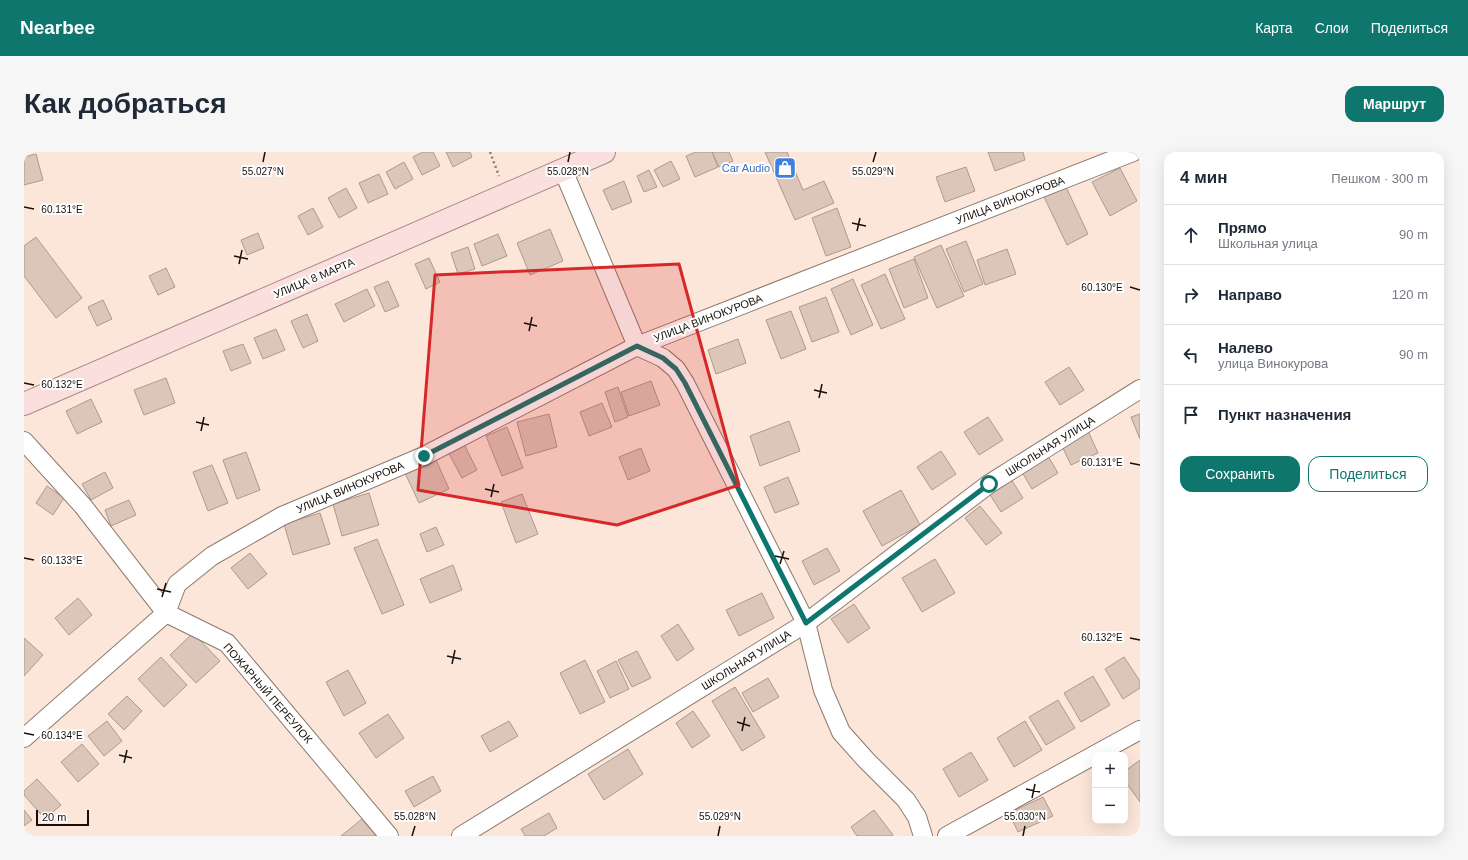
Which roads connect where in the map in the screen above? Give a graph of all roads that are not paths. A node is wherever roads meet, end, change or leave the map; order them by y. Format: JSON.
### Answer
{"nodes":[{"id":1,"x":604,"y":152,"type":"edge"},
{"id":2,"x":1132,"y":152,"type":"edge"},
{"id":3,"x":563,"y":170,"type":"junction"},
{"id":4,"x":637,"y":346,"type":"junction"},
{"id":5,"x":1140,"y":389,"type":"edge"},
{"id":6,"x":24,"y":404,"type":"edge"},
{"id":7,"x":24,"y":441,"type":"edge"},
{"id":8,"x":166,"y":613,"type":"junction"},
{"id":9,"x":806,"y":623,"type":"junction"},
{"id":10,"x":1140,"y":730,"type":"edge"},
{"id":11,"x":24,"y":738,"type":"edge"},
{"id":12,"x":389,"y":836,"type":"edge"},
{"id":13,"x":461,"y":836,"type":"edge"},
{"id":14,"x":922,"y":836,"type":"edge"},
{"id":15,"x":947,"y":836,"type":"edge"}],
"edges":[{"from":1,"to":3,"type":"main road","name":"УЛИЦА 8 МАРТА"},
{"from":2,"to":4,"type":"street","name":"УЛИЦА ВИНОКУРОВА"},
{"from":3,"to":4,"type":"street"},
{"from":3,"to":6,"type":"main road","name":"УЛИЦА 8 МАРТА"},
{"from":4,"to":8,"type":"street","name":"УЛИЦА ВИНОКУРОВА"},
{"from":4,"to":9,"type":"street"},
{"from":5,"to":9,"type":"street","name":"ШКОЛЬНАЯ УЛИЦА"},
{"from":7,"to":8,"type":"street","name":"ПОЖАРНЫЙ ПЕРЕУЛОК"},
{"from":8,"to":11,"type":"street","name":"УЛИЦА ВИНОКУРОВА"},
{"from":8,"to":12,"type":"street","name":"ПОЖАРНЫЙ ПЕРЕУЛОК"},
{"from":9,"to":13,"type":"street","name":"ШКОЛЬНАЯ УЛИЦА"},
{"from":9,"to":14,"type":"street"},
{"from":10,"to":15,"type":"street"}]}
